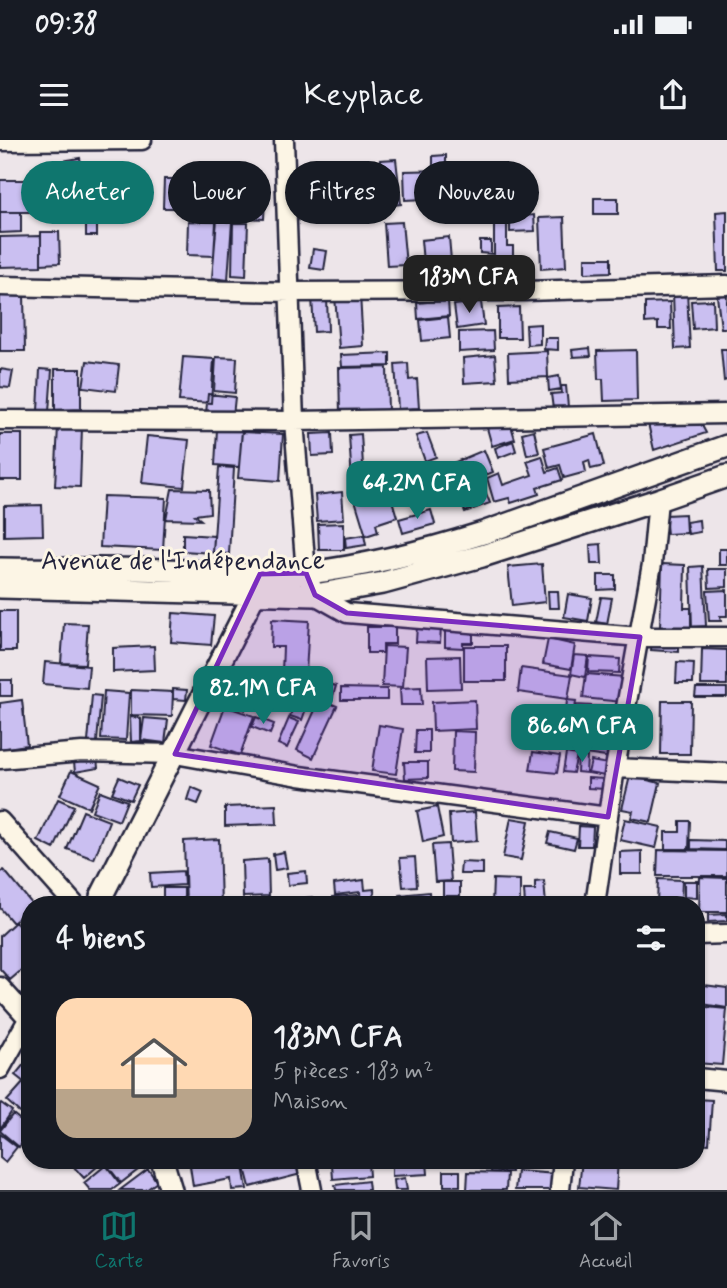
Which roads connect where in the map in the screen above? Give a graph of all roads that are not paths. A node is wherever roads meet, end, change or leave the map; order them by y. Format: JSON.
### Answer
{"nodes":[{"id":1,"x":142,"y":140,"type":"edge"},
{"id":2,"x":284,"y":140,"type":"edge"},
{"id":3,"x":0,"y":141,"type":"edge"},
{"id":4,"x":727,"y":285,"type":"edge"},
{"id":5,"x":0,"y":286,"type":"edge"},
{"id":6,"x":290,"y":292,"type":"junction"},
{"id":7,"x":727,"y":414,"type":"edge"},
{"id":8,"x":0,"y":420,"type":"edge"},
{"id":9,"x":294,"y":421,"type":"junction"},
{"id":10,"x":727,"y":446,"type":"edge"},
{"id":11,"x":727,"y":476,"type":"edge"},
{"id":12,"x":659,"y":500,"type":"junction"},
{"id":13,"x":0,"y":569,"type":"edge"},
{"id":14,"x":306,"y":573,"type":"junction"},
{"id":15,"x":260,"y":574,"type":"junction"},
{"id":16,"x":0,"y":587,"type":"edge"},
{"id":17,"x":254,"y":595,"type":"junction"},
{"id":18,"x":315,"y":595,"type":"junction"},
{"id":19,"x":727,"y":637,"type":"edge"},
{"id":20,"x":640,"y":638,"type":"junction"},
{"id":21,"x":175,"y":754,"type":"junction"},
{"id":22,"x":0,"y":759,"type":"edge"},
{"id":23,"x":615,"y":768,"type":"junction"},
{"id":24,"x":727,"y":773,"type":"edge"},
{"id":25,"x":608,"y":817,"type":"junction"},
{"id":26,"x":0,"y":821,"type":"edge"},
{"id":27,"x":67,"y":896,"type":"edge"},
{"id":28,"x":103,"y":896,"type":"edge"},
{"id":29,"x":596,"y":896,"type":"edge"},
{"id":30,"x":727,"y":934,"type":"edge"},
{"id":31,"x":705,"y":935,"type":"edge"},
{"id":32,"x":0,"y":987,"type":"edge"},
{"id":33,"x":21,"y":1009,"type":"edge"},
{"id":34,"x":21,"y":1031,"type":"edge"},
{"id":35,"x":0,"y":1069,"type":"edge"},
{"id":36,"x":705,"y":1079,"type":"edge"},
{"id":37,"x":727,"y":1081,"type":"edge"},
{"id":38,"x":165,"y":1169,"type":"edge"},
{"id":39,"x":308,"y":1169,"type":"edge"},
{"id":40,"x":562,"y":1169,"type":"edge"},
{"id":41,"x":171,"y":1190,"type":"edge"},
{"id":42,"x":312,"y":1190,"type":"edge"},
{"id":43,"x":560,"y":1190,"type":"edge"}],
"edges":[{"from":1,"to":3,"type":"street"},
{"from":2,"to":6,"type":"street"},
{"from":4,"to":6,"type":"street"},
{"from":5,"to":6,"type":"street"},
{"from":6,"to":9,"type":"street"},
{"from":7,"to":9,"type":"street"},
{"from":8,"to":9,"type":"street"},
{"from":9,"to":14,"type":"street"},
{"from":10,"to":14,"type":"street","name":"Avenue de l'Indépendance"},
{"from":11,"to":12,"type":"street","name":"Avenue de l'Indépendance"},
{"from":12,"to":18,"type":"street","name":"Avenue de l'Indépendance"},
{"from":12,"to":20,"type":"street"},
{"from":13,"to":15,"type":"street","name":"Avenue de l'Indépendance"},
{"from":14,"to":15,"type":"street","name":"Avenue de l'Indépendance"},
{"from":14,"to":18,"type":"street"},
{"from":15,"to":17,"type":"street"},
{"from":16,"to":17,"type":"street","name":"Avenue de l'Indépendance"},
{"from":17,"to":18,"type":"street","name":"Avenue de l'Indépendance"},
{"from":17,"to":21,"type":"street"},
{"from":18,"to":20,"type":"street"},
{"from":19,"to":20,"type":"street"},
{"from":20,"to":23,"type":"street"},
{"from":21,"to":22,"type":"street"},
{"from":21,"to":25,"type":"street"},
{"from":21,"to":28,"type":"street"},
{"from":23,"to":24,"type":"street"},
{"from":23,"to":25,"type":"street"},
{"from":25,"to":29,"type":"street"},
{"from":26,"to":27,"type":"street"},
{"from":30,"to":31,"type":"street"},
{"from":32,"to":33,"type":"street"},
{"from":34,"to":35,"type":"street"},
{"from":36,"to":37,"type":"street"},
{"from":38,"to":41,"type":"street"},
{"from":39,"to":42,"type":"street"},
{"from":40,"to":43,"type":"street"}]}
